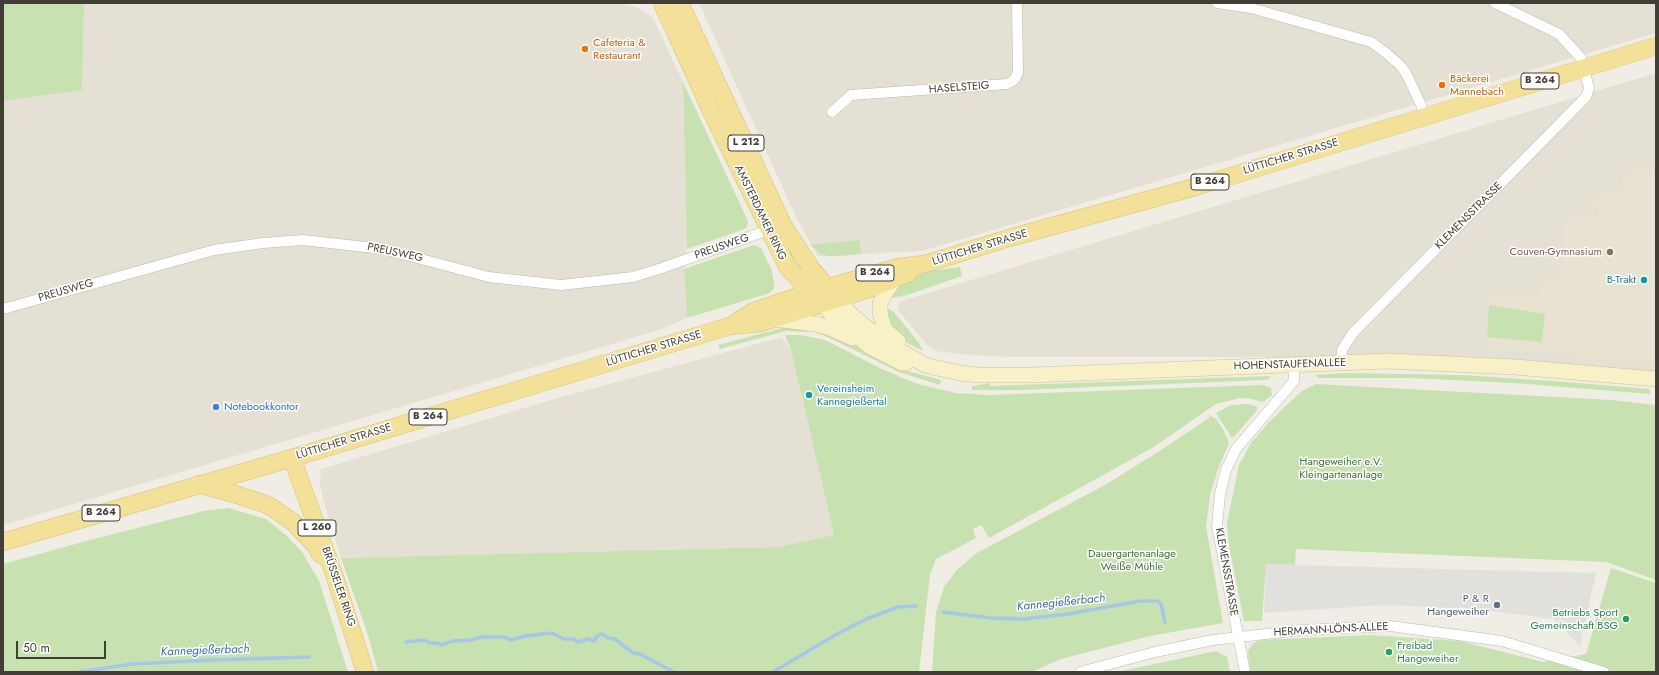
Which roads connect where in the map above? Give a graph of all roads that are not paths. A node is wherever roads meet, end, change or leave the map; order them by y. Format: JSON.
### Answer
{"nodes":[{"id":1,"x":662,"y":3,"type":"edge"},
{"id":2,"x":680,"y":3,"type":"edge"},
{"id":3,"x":1017,"y":3,"type":"edge"},
{"id":4,"x":1217,"y":3,"type":"edge"},
{"id":5,"x":1495,"y":3,"type":"edge"},
{"id":6,"x":1656,"y":46,"type":"edge"},
{"id":7,"x":1585,"y":67,"type":"junction"},
{"id":8,"x":832,"y":112,"type":"dead end"},
{"id":9,"x":1424,"y":116,"type":"junction"},
{"id":10,"x":776,"y":228,"type":"junction"},
{"id":11,"x":925,"y":264,"type":"junction"},
{"id":12,"x":894,"y":280,"type":"junction"},
{"id":13,"x":824,"y":296,"type":"junction"},
{"id":14,"x":3,"y":309,"type":"edge"},
{"id":15,"x":774,"y":319,"type":"junction"},
{"id":16,"x":730,"y":326,"type":"junction"},
{"id":17,"x":869,"y":346,"type":"junction"},
{"id":18,"x":1341,"y":362,"type":"junction"},
{"id":19,"x":923,"y":363,"type":"junction"},
{"id":20,"x":1294,"y":364,"type":"junction"},
{"id":21,"x":1656,"y":379,"type":"edge"},
{"id":22,"x":292,"y":458,"type":"junction"},
{"id":23,"x":199,"y":484,"type":"junction"},
{"id":24,"x":3,"y":542,"type":"edge"},
{"id":25,"x":334,"y":574,"type":"junction"},
{"id":26,"x":1237,"y":637,"type":"junction"},
{"id":27,"x":365,"y":672,"type":"edge"},
{"id":28,"x":1080,"y":672,"type":"edge"},
{"id":29,"x":1245,"y":672,"type":"edge"},
{"id":30,"x":1604,"y":672,"type":"edge"}],
"edges":[{"from":1,"to":10,"type":"main road","name":"AMSTERDAMER RING","number":"L 212"},
{"from":2,"to":10,"type":"main road","name":"AMSTERDAMER RING","number":"L 212"},
{"from":3,"to":8,"type":"street","name":"HASELSTEIG"},
{"from":4,"to":9,"type":"street"},
{"from":5,"to":7,"type":"street"},
{"from":6,"to":7,"type":"main road","name":"LÜTTICHER STRASSE","number":"B 264"},
{"from":7,"to":9,"type":"main road","name":"LÜTTICHER STRASSE","number":"B 264"},
{"from":7,"to":18,"type":"street","name":"KLEMENSSTRASSE"},
{"from":9,"to":11,"type":"main road","name":"LÜTTICHER STRASSE","number":"B 264"},
{"from":10,"to":13,"type":"main road","name":"AMSTERDAMER RING","number":"L 212"},
{"from":10,"to":14,"type":"street","name":"PREUSWEG"},
{"from":11,"to":12,"type":"main road","name":"LÜTTICHER STRASSE","number":"B 264"},
{"from":11,"to":13,"type":"main road","name":"LÜTTICHER STRASSE","number":"B 264"},
{"from":12,"to":13,"type":"main road","name":"LÜTTICHER STRASSE","number":"B 264"},
{"from":12,"to":19,"type":"main road"},
{"from":13,"to":15,"type":"main road","name":"LÜTTICHER STRASSE","number":"B 264"},
{"from":13,"to":16,"type":"main road","name":"LÜTTICHER STRASSE","number":"B 264"},
{"from":13,"to":17,"type":"main road","name":"HOHENSTAUFENALLEE"},
{"from":13,"to":19,"type":"main road","name":"HOHENSTAUFENALLEE"},
{"from":15,"to":16,"type":"main road","name":"LÜTTICHER STRASSE","number":"B 264"},
{"from":15,"to":17,"type":"main road"},
{"from":16,"to":22,"type":"main road","name":"LÜTTICHER STRASSE","number":"B 264"},
{"from":17,"to":19,"type":"main road","name":"HOHENSTAUFENALLEE"},
{"from":18,"to":20,"type":"main road","name":"HOHENSTAUFENALLEE"},
{"from":18,"to":21,"type":"main road","name":"HOHENSTAUFENALLEE"},
{"from":19,"to":20,"type":"main road","name":"HOHENSTAUFENALLEE"},
{"from":20,"to":26,"type":"street","name":"KLEMENSSTRASSE"},
{"from":22,"to":23,"type":"main road","name":"LÜTTICHER STRASSE","number":"B 264"},
{"from":22,"to":25,"type":"main road","name":"BRÜSSELER RING","number":"L 260"},
{"from":23,"to":24,"type":"main road","name":"LÜTTICHER STRASSE","number":"B 264"},
{"from":23,"to":25,"type":"main road"},
{"from":25,"to":27,"type":"main road","name":"BRÜSSELER RING","number":"L 260"},
{"from":26,"to":28,"type":"street","name":"HERMANN-LÖNS-ALLEE"},
{"from":26,"to":29,"type":"street","name":"KLEMENSSTRASSE"},
{"from":26,"to":30,"type":"street","name":"HERMANN-LÖNS-ALLEE"}]}
